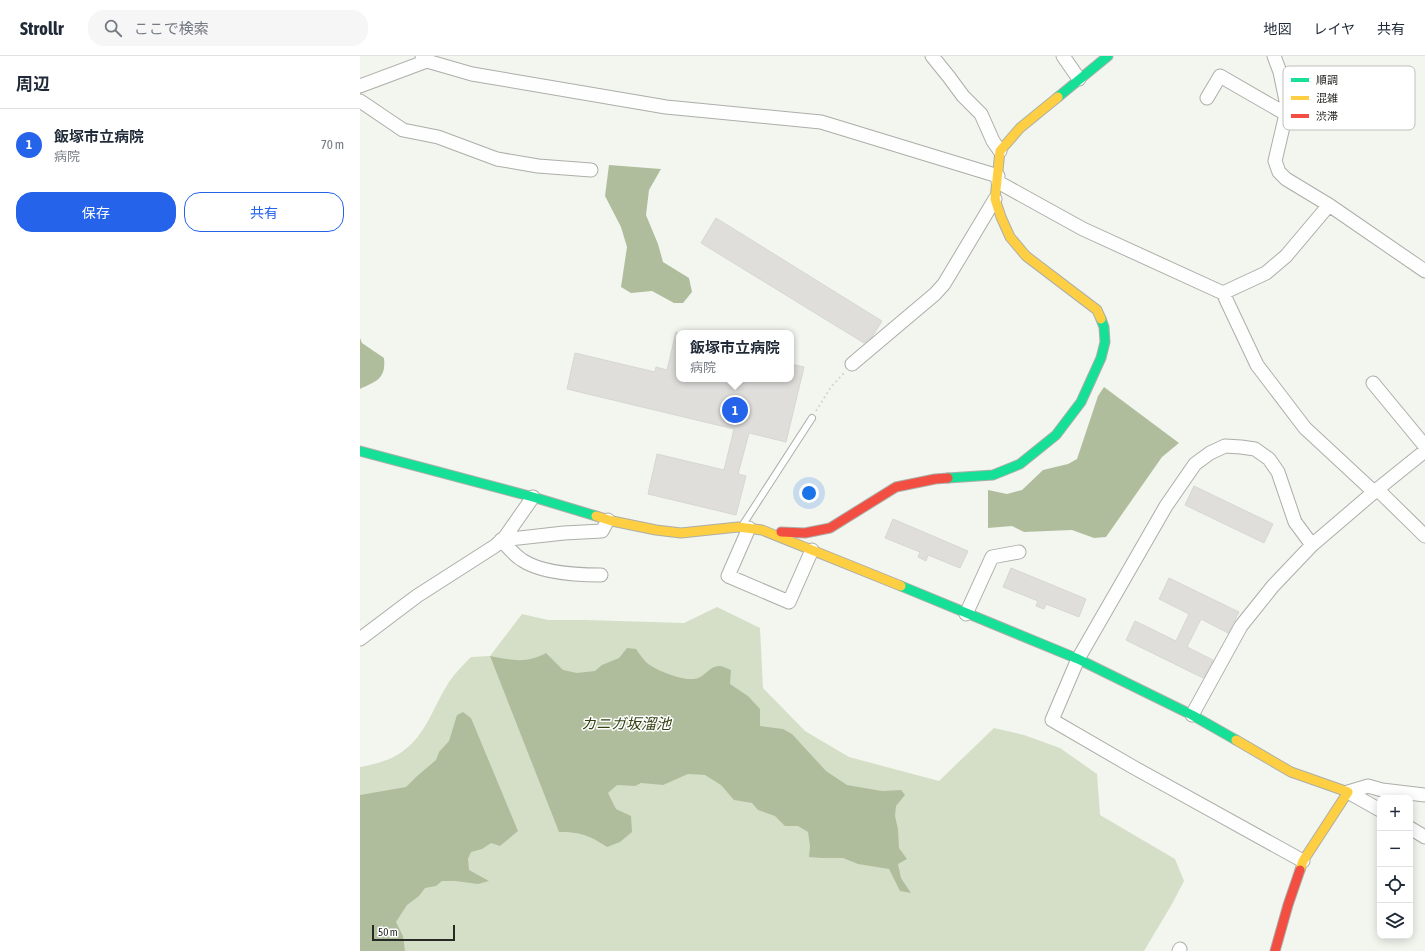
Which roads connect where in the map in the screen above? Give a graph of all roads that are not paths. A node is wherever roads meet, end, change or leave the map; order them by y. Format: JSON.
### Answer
{"nodes":[{"id":1,"x":932,"y":56,"type":"edge"},
{"id":2,"x":1063,"y":56,"type":"edge"},
{"id":3,"x":1108,"y":56,"type":"edge"},
{"id":4,"x":1274,"y":56,"type":"edge"},
{"id":5,"x":424,"y":58,"type":"edge"},
{"id":6,"x":1079,"y":79,"type":"junction"},
{"id":7,"x":360,"y":86,"type":"edge"},
{"id":8,"x":1283,"y":86,"type":"edge"},
{"id":9,"x":1207,"y":98,"type":"dead end"},
{"id":10,"x":360,"y":101,"type":"edge"},
{"id":11,"x":1283,"y":112,"type":"edge"},
{"id":12,"x":1283,"y":127,"type":"edge"},
{"id":13,"x":1000,"y":151,"type":"junction"},
{"id":14,"x":591,"y":170,"type":"dead end"},
{"id":15,"x":998,"y":179,"type":"junction"},
{"id":16,"x":996,"y":198,"type":"junction"},
{"id":17,"x":1328,"y":205,"type":"junction"},
{"id":18,"x":1425,"y":271,"type":"edge"},
{"id":19,"x":1223,"y":292,"type":"junction"},
{"id":20,"x":852,"y":364,"type":"road end"},
{"id":21,"x":1373,"y":383,"type":"dead end"},
{"id":22,"x":812,"y":418,"type":"road end"},
{"id":23,"x":1425,"y":446,"type":"edge"},
{"id":24,"x":360,"y":451,"type":"edge"},
{"id":25,"x":1425,"y":451,"type":"edge"},
{"id":26,"x":1376,"y":491,"type":"junction"},
{"id":27,"x":533,"y":497,"type":"junction"},
{"id":28,"x":608,"y":520,"type":"junction"},
{"id":29,"x":751,"y":529,"type":"junction"},
{"id":30,"x":1425,"y":536,"type":"edge"},
{"id":31,"x":501,"y":540,"type":"junction"},
{"id":32,"x":1312,"y":545,"type":"junction"},
{"id":33,"x":812,"y":550,"type":"junction"},
{"id":34,"x":1019,"y":552,"type":"dead end"},
{"id":35,"x":601,"y":575,"type":"dead end"},
{"id":36,"x":966,"y":614,"type":"junction"},
{"id":37,"x":360,"y":639,"type":"edge"},
{"id":38,"x":1078,"y":659,"type":"junction"},
{"id":39,"x":1192,"y":715,"type":"junction"},
{"id":40,"x":1348,"y":792,"type":"junction"},
{"id":41,"x":1425,"y":795,"type":"edge"},
{"id":42,"x":1377,"y":808,"type":"edge"},
{"id":43,"x":1413,"y":830,"type":"edge"},
{"id":44,"x":1425,"y":837,"type":"edge"},
{"id":45,"x":1303,"y":861,"type":"junction"},
{"id":46,"x":1275,"y":951,"type":"edge"}],
"edges":[{"from":1,"to":13,"type":"street"},
{"from":2,"to":6,"type":"street"},
{"from":3,"to":6,"type":"street"},
{"from":4,"to":8,"type":"street"},
{"from":5,"to":7,"type":"street"},
{"from":5,"to":15,"type":"street"},
{"from":6,"to":13,"type":"street"},
{"from":9,"to":11,"type":"street"},
{"from":10,"to":14,"type":"street"},
{"from":12,"to":17,"type":"street"},
{"from":13,"to":15,"type":"street"},
{"from":15,"to":16,"type":"street"},
{"from":15,"to":19,"type":"street"},
{"from":16,"to":20,"type":"street"},
{"from":16,"to":29,"type":"street"},
{"from":17,"to":18,"type":"street"},
{"from":17,"to":19,"type":"street"},
{"from":19,"to":26,"type":"street"},
{"from":21,"to":23,"type":"street"},
{"from":22,"to":29,"type":"lane"},
{"from":24,"to":27,"type":"street"},
{"from":25,"to":26,"type":"street"},
{"from":26,"to":30,"type":"street"},
{"from":26,"to":32,"type":"street"},
{"from":27,"to":28,"type":"street"},
{"from":27,"to":31,"type":"street"},
{"from":28,"to":29,"type":"street"},
{"from":28,"to":31,"type":"street"},
{"from":29,"to":33,"type":"street"},
{"from":29,"to":33,"type":"street"},
{"from":31,"to":35,"type":"street"},
{"from":31,"to":37,"type":"street"},
{"from":32,"to":38,"type":"street"},
{"from":32,"to":39,"type":"street"},
{"from":33,"to":36,"type":"street"},
{"from":34,"to":36,"type":"street"},
{"from":36,"to":38,"type":"street"},
{"from":38,"to":39,"type":"street"},
{"from":38,"to":45,"type":"street"},
{"from":39,"to":40,"type":"street"},
{"from":40,"to":41,"type":"street"},
{"from":40,"to":42,"type":"street"},
{"from":40,"to":45,"type":"street"},
{"from":43,"to":44,"type":"street"},
{"from":45,"to":46,"type":"street"}]}
